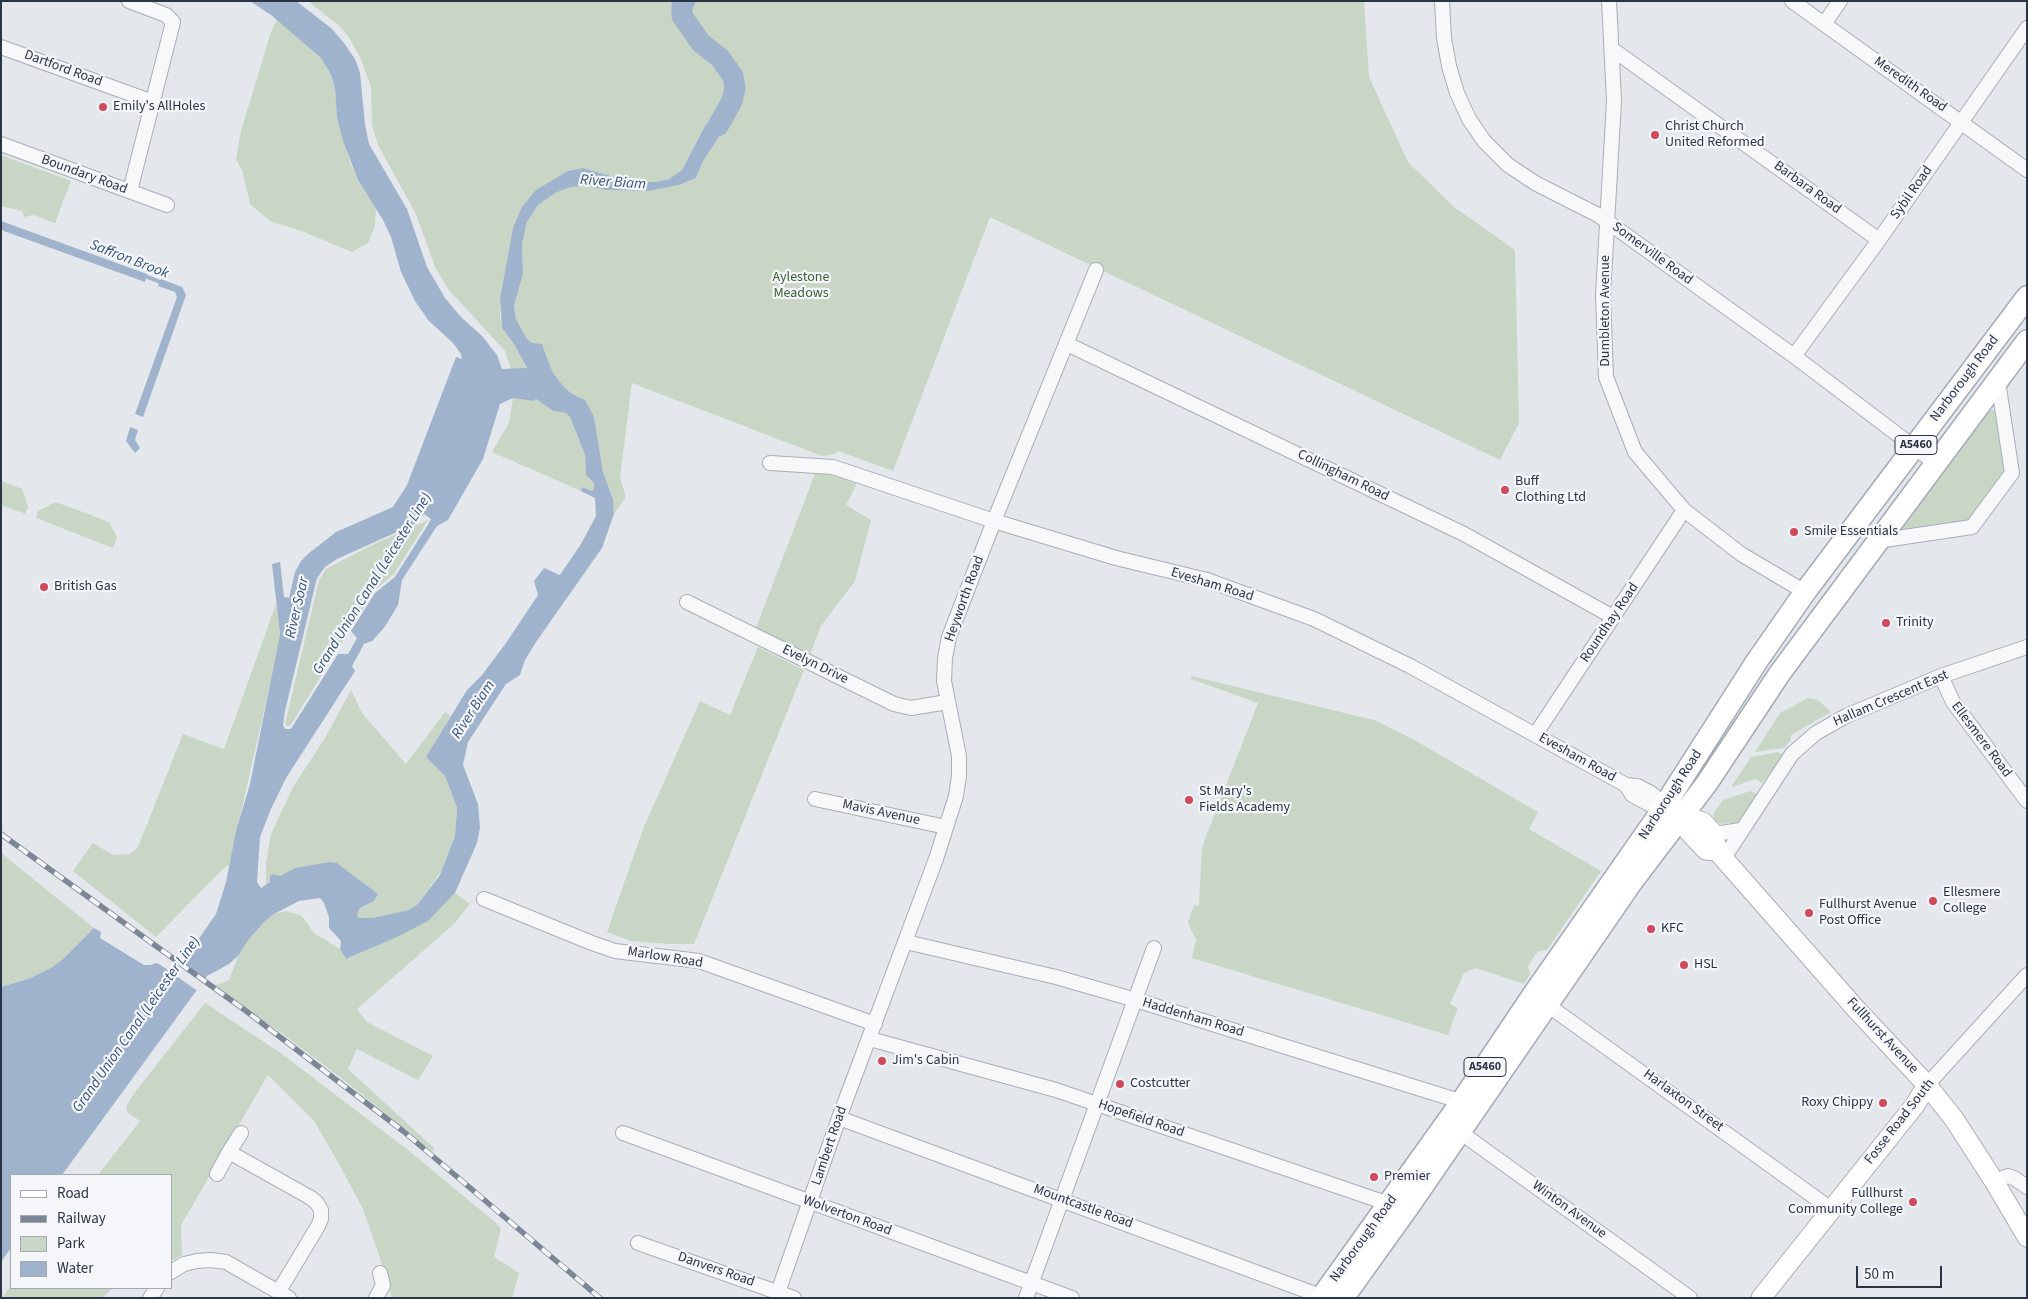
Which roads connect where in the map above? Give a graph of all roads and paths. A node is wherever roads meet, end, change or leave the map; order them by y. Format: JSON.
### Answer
{"nodes":[{"id":1,"x":129,"y":1,"type":"edge"},
{"id":2,"x":1442,"y":1,"type":"edge"},
{"id":3,"x":1609,"y":1,"type":"edge"},
{"id":4,"x":1792,"y":1,"type":"edge"},
{"id":5,"x":1840,"y":1,"type":"edge"},
{"id":6,"x":1824,"y":24,"type":"junction"},
{"id":7,"x":2027,"y":28,"type":"edge"},
{"id":8,"x":1,"y":47,"type":"edge"},
{"id":9,"x":1612,"y":49,"type":"junction"},
{"id":10,"x":153,"y":102,"type":"junction"},
{"id":11,"x":1962,"y":122,"type":"junction"},
{"id":12,"x":1,"y":144,"type":"edge"},
{"id":13,"x":2027,"y":170,"type":"edge"},
{"id":14,"x":130,"y":191,"type":"junction"},
{"id":15,"x":168,"y":205,"type":"dead end"},
{"id":16,"x":1608,"y":222,"type":"junction"},
{"id":17,"x":1879,"y":240,"type":"junction"},
{"id":18,"x":1096,"y":270,"type":"dead end"},
{"id":19,"x":2027,"y":297,"type":"edge"},
{"id":20,"x":2027,"y":341,"type":"edge"},
{"id":21,"x":1067,"y":344,"type":"junction"},
{"id":22,"x":1794,"y":356,"type":"junction"},
{"id":23,"x":1998,"y":380,"type":"junction"},
{"id":24,"x":1914,"y":447,"type":"junction"},
{"id":25,"x":770,"y":463,"type":"dead end"},
{"id":26,"x":1935,"y":463,"type":"junction"},
{"id":27,"x":1684,"y":510,"type":"junction"},
{"id":28,"x":994,"y":522,"type":"junction"},
{"id":29,"x":1877,"y":541,"type":"junction"},
{"id":30,"x":1805,"y":592,"type":"junction"},
{"id":31,"x":687,"y":602,"type":"dead end"},
{"id":32,"x":1614,"y":617,"type":"junction"},
{"id":33,"x":2027,"y":647,"type":"edge"},
{"id":34,"x":1941,"y":676,"type":"junction"},
{"id":35,"x":947,"y":702,"type":"junction"},
{"id":36,"x":1535,"y":735,"type":"junction"},
{"id":37,"x":815,"y":799,"type":"dead end"},
{"id":38,"x":2027,"y":801,"type":"edge"},
{"id":39,"x":1674,"y":810,"type":"junction"},
{"id":40,"x":946,"y":827,"type":"junction"},
{"id":41,"x":1741,"y":830,"type":"junction"},
{"id":42,"x":1718,"y":847,"type":"junction"},
{"id":43,"x":484,"y":899,"type":"dead end"},
{"id":44,"x":906,"y":942,"type":"junction"},
{"id":45,"x":1154,"y":948,"type":"dead end"},
{"id":46,"x":2024,"y":983,"type":"edge"},
{"id":47,"x":1136,"y":1000,"type":"junction"},
{"id":48,"x":1540,"y":1000,"type":"junction"},
{"id":49,"x":875,"y":1024,"type":"junction"},
{"id":50,"x":870,"y":1039,"type":"junction"},
{"id":51,"x":1927,"y":1085,"type":"junction"},
{"id":52,"x":1097,"y":1104,"type":"junction"},
{"id":53,"x":1469,"y":1104,"type":"junction"},
{"id":54,"x":840,"y":1118,"type":"junction"},
{"id":55,"x":1453,"y":1127,"type":"junction"},
{"id":56,"x":241,"y":1133,"type":"dead end"},
{"id":57,"x":623,"y":1133,"type":"dead end"},
{"id":58,"x":229,"y":1152,"type":"junction"},
{"id":59,"x":216,"y":1174,"type":"dead end"},
{"id":60,"x":1994,"y":1181,"type":"junction"},
{"id":61,"x":2027,"y":1187,"type":"edge"},
{"id":62,"x":1062,"y":1200,"type":"junction"},
{"id":63,"x":810,"y":1203,"type":"junction"},
{"id":64,"x":1399,"y":1205,"type":"junction"},
{"id":65,"x":1831,"y":1209,"type":"junction"},
{"id":66,"x":2027,"y":1237,"type":"edge"},
{"id":67,"x":638,"y":1243,"type":"dead end"},
{"id":68,"x":172,"y":1271,"type":"edge"},
{"id":69,"x":380,"y":1273,"type":"dead end"},
{"id":70,"x":1032,"y":1283,"type":"junction"},
{"id":71,"x":284,"y":1294,"type":"edge"},
{"id":72,"x":777,"y":1295,"type":"edge"},
{"id":73,"x":1328,"y":1297,"type":"edge"},
{"id":74,"x":376,"y":1298,"type":"edge"},
{"id":75,"x":794,"y":1298,"type":"edge"},
{"id":76,"x":1026,"y":1298,"type":"edge"},
{"id":77,"x":1072,"y":1298,"type":"edge"},
{"id":78,"x":1690,"y":1298,"type":"edge"},
{"id":79,"x":1761,"y":1298,"type":"edge"}],
"edges":[{"from":1,"to":10,"type":"street"},
{"from":2,"to":16,"type":"street","name":"Somerville Road"},
{"from":3,"to":9,"type":"street","name":"Dumbleton Avenue"},
{"from":4,"to":6,"type":"street","name":"Meredith Road"},
{"from":5,"to":6,"type":"street"},
{"from":6,"to":11,"type":"street","name":"Meredith Road"},
{"from":7,"to":11,"type":"street","name":"Sybil Road"},
{"from":8,"to":10,"type":"street","name":"Dartford Road"},
{"from":9,"to":16,"type":"street","name":"Dumbleton Avenue"},
{"from":9,"to":17,"type":"street","name":"Barbara Road"},
{"from":10,"to":14,"type":"street"},
{"from":11,"to":13,"type":"street","name":"Meredith Road"},
{"from":11,"to":17,"type":"street","name":"Sybil Road"},
{"from":12,"to":14,"type":"street","name":"Boundary Road"},
{"from":14,"to":15,"type":"street","name":"Boundary Road"},
{"from":16,"to":22,"type":"street","name":"Somerville Road"},
{"from":16,"to":27,"type":"street","name":"Dumbleton Avenue"},
{"from":17,"to":22,"type":"street","name":"Sybil Road"},
{"from":18,"to":21,"type":"street","name":"Heyworth Road"},
{"from":19,"to":24,"type":"main road","name":"Narborough Road","number":"A5460"},
{"from":20,"to":23,"type":"main road","name":"Narborough Road","number":"A5460"},
{"from":21,"to":28,"type":"street","name":"Heyworth Road"},
{"from":21,"to":32,"type":"street","name":"Collingham Road"},
{"from":22,"to":24,"type":"street","name":"Somerville Road"},
{"from":23,"to":26,"type":"main road","name":"Narborough Road","number":"A5460"},
{"from":23,"to":29,"type":"street","name":"Narborough Road"},
{"from":24,"to":26,"type":"street","name":"Somerville Road"},
{"from":24,"to":30,"type":"main road","name":"Narborough Road","number":"A5460"},
{"from":25,"to":28,"type":"street","name":"Evesham Road"},
{"from":26,"to":29,"type":"main road","name":"Narborough Road","number":"A5460"},
{"from":27,"to":30,"type":"street","name":"Dumbleton Avenue"},
{"from":27,"to":32,"type":"street","name":"Roundhay Road"},
{"from":28,"to":35,"type":"street","name":"Heyworth Road"},
{"from":28,"to":36,"type":"street","name":"Evesham Road"},
{"from":29,"to":39,"type":"main road","name":"Narborough Road","number":"A5460"},
{"from":30,"to":39,"type":"main road","name":"Narborough Road","number":"A5460"},
{"from":31,"to":35,"type":"street","name":"Evelyn Drive"},
{"from":32,"to":36,"type":"street","name":"Roundhay Road"},
{"from":33,"to":34,"type":"street","name":"Hallam Crescent East"},
{"from":34,"to":38,"type":"street","name":"Ellesmere Road"},
{"from":34,"to":41,"type":"street","name":"Hallam Crescent East"},
{"from":35,"to":40,"type":"street","name":"Heyworth Road"},
{"from":36,"to":39,"type":"street","name":"Evesham Road"},
{"from":37,"to":40,"type":"street","name":"Mavis Avenue"},
{"from":39,"to":42,"type":"street","name":"Fullhurst Avenue"},
{"from":39,"to":48,"type":"main road","name":"Narborough Road","number":"A5460"},
{"from":40,"to":44,"type":"street","name":"Heyworth Road"},
{"from":41,"to":42,"type":"street"},
{"from":41,"to":42,"type":"street","name":"Hallam Crescent East"},
{"from":42,"to":51,"type":"street","name":"Fullhurst Avenue"},
{"from":43,"to":49,"type":"street","name":"Marlow Road"},
{"from":44,"to":47,"type":"street","name":"Haddenham Road"},
{"from":44,"to":49,"type":"street","name":"Heyworth Road"},
{"from":45,"to":47,"type":"street"},
{"from":46,"to":51,"type":"street","name":"Fosse Road South"},
{"from":47,"to":52,"type":"street"},
{"from":47,"to":53,"type":"street","name":"Haddenham Road"},
{"from":48,"to":53,"type":"main road","name":"Narborough Road","number":"A5460"},
{"from":48,"to":65,"type":"street","name":"Harlaxton Street"},
{"from":49,"to":50,"type":"street","name":"Lambert Road"},
{"from":50,"to":52,"type":"street","name":"Hopefield Road"},
{"from":50,"to":54,"type":"street","name":"Lambert Road"},
{"from":51,"to":60,"type":"street","name":"Fullhurst Avenue"},
{"from":51,"to":65,"type":"street","name":"Fosse Road South"},
{"from":52,"to":62,"type":"street"},
{"from":52,"to":64,"type":"street","name":"Hopefield Road"},
{"from":53,"to":55,"type":"main road","name":"Narborough Road","number":"A5460"},
{"from":54,"to":62,"type":"street","name":"Mountcastle Road"},
{"from":54,"to":63,"type":"street","name":"Lambert Road"},
{"from":55,"to":64,"type":"main road","name":"Narborough Road","number":"A5460"},
{"from":55,"to":78,"type":"street","name":"Winton Avenue"},
{"from":56,"to":58,"type":"street"},
{"from":57,"to":63,"type":"street","name":"Wolverton Road"},
{"from":58,"to":59,"type":"street"},
{"from":58,"to":71,"type":"street"},
{"from":60,"to":61,"type":"street"},
{"from":60,"to":66,"type":"street","name":"Fullhurst Avenue"},
{"from":62,"to":70,"type":"street"},
{"from":62,"to":73,"type":"street","name":"Mountcastle Road"},
{"from":63,"to":70,"type":"street","name":"Wolverton Road"},
{"from":63,"to":72,"type":"street","name":"Lambert Road"},
{"from":64,"to":73,"type":"main road","name":"Narborough Road","number":"A5460"},
{"from":65,"to":79,"type":"street","name":"Fosse Road South"},
{"from":67,"to":72,"type":"street","name":"Danvers Road"},
{"from":68,"to":71,"type":"street"},
{"from":69,"to":74,"type":"street"},
{"from":70,"to":76,"type":"street"},
{"from":70,"to":77,"type":"street","name":"Wolverton Road"},
{"from":72,"to":75,"type":"street","name":"Danvers Road"}]}
